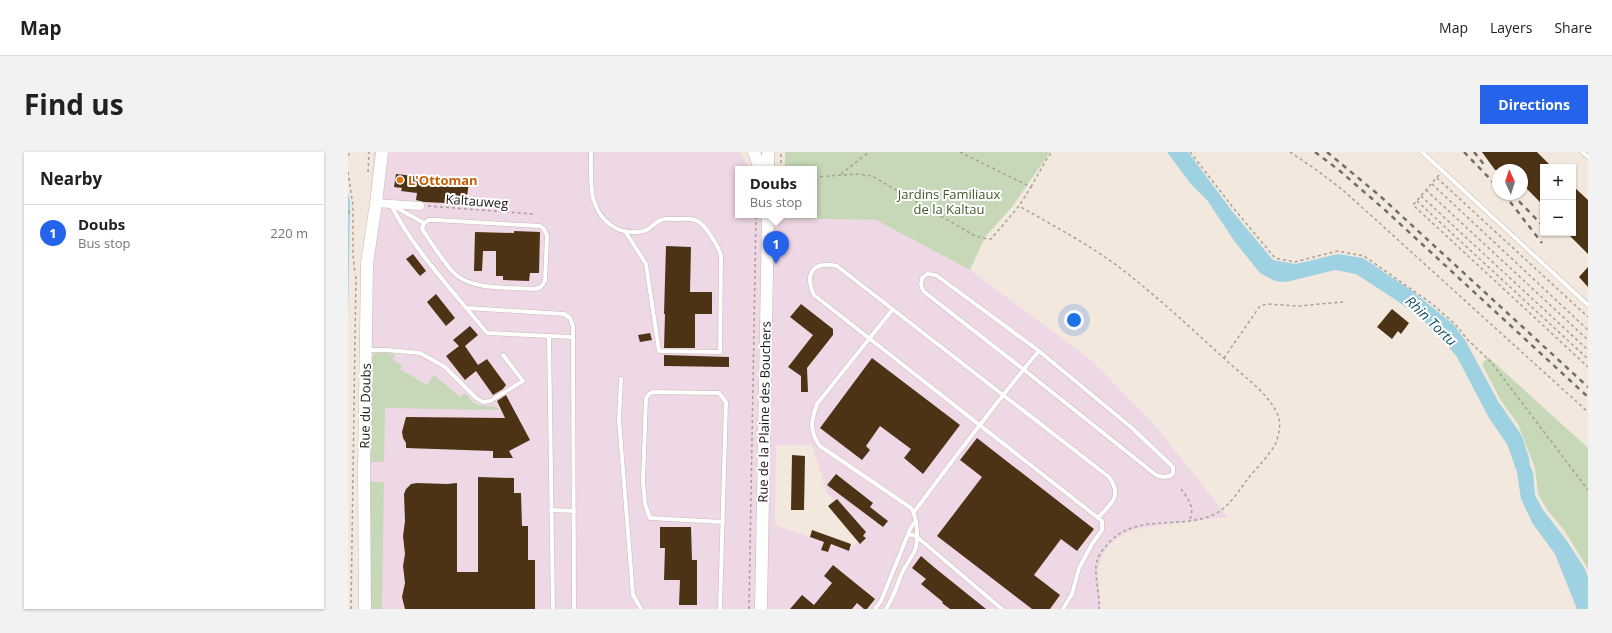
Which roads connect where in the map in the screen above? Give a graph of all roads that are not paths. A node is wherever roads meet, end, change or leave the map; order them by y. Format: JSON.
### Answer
{"nodes":[{"id":1,"x":382,"y":152,"type":"edge"},
{"id":2,"x":591,"y":152,"type":"edge"},
{"id":3,"x":754,"y":152,"type":"edge"},
{"id":4,"x":768,"y":152,"type":"edge"},
{"id":5,"x":1422,"y":152,"type":"edge"},
{"id":6,"x":1582,"y":152,"type":"edge"},
{"id":7,"x":1588,"y":157,"type":"edge"},
{"id":8,"x":759,"y":166,"type":"edge"},
{"id":9,"x":768,"y":166,"type":"edge"},
{"id":10,"x":376,"y":203,"type":"junction"},
{"id":11,"x":391,"y":205,"type":"junction"},
{"id":12,"x":420,"y":206,"type":"road end"},
{"id":13,"x":768,"y":218,"type":"edge"},
{"id":14,"x":424,"y":223,"type":"junction"},
{"id":15,"x":625,"y":231,"type":"junction"},
{"id":16,"x":1588,"y":305,"type":"edge"},
{"id":17,"x":466,"y":308,"type":"junction"},
{"id":18,"x":893,"y":309,"type":"junction"},
{"id":19,"x":549,"y":336,"type":"junction"},
{"id":20,"x":573,"y":337,"type":"junction"},
{"id":21,"x":870,"y":338,"type":"junction"},
{"id":22,"x":366,"y":350,"type":"junction"},
{"id":23,"x":1039,"y":350,"type":"junction"},
{"id":24,"x":503,"y":355,"type":"dead end"},
{"id":25,"x":1023,"y":369,"type":"junction"},
{"id":26,"x":621,"y":379,"type":"dead end"},
{"id":27,"x":1002,"y":394,"type":"junction"},
{"id":28,"x":979,"y":424,"type":"junction"},
{"id":29,"x":551,"y":510,"type":"junction"},
{"id":30,"x":574,"y":511,"type":"junction"},
{"id":31,"x":914,"y":512,"type":"junction"},
{"id":32,"x":1098,"y":518,"type":"junction"},
{"id":33,"x":916,"y":521,"type":"junction"},
{"id":34,"x":722,"y":522,"type":"junction"},
{"id":35,"x":908,"y":534,"type":"junction"},
{"id":36,"x":916,"y":536,"type":"junction"},
{"id":37,"x":365,"y":609,"type":"edge"},
{"id":38,"x":553,"y":609,"type":"edge"},
{"id":39,"x":574,"y":609,"type":"edge"},
{"id":40,"x":641,"y":609,"type":"edge"},
{"id":41,"x":720,"y":609,"type":"edge"},
{"id":42,"x":761,"y":609,"type":"edge"},
{"id":43,"x":875,"y":609,"type":"edge"},
{"id":44,"x":886,"y":609,"type":"edge"},
{"id":45,"x":1002,"y":609,"type":"edge"},
{"id":46,"x":1063,"y":609,"type":"edge"}],
"edges":[{"from":1,"to":10,"type":"main road","name":"Rue du Doubs"},
{"from":2,"to":15,"type":"lane"},
{"from":3,"to":8,"type":"main road"},
{"from":4,"to":9,"type":"main road"},
{"from":5,"to":16,"type":"lane"},
{"from":6,"to":7,"type":"lane"},
{"from":10,"to":11,"type":"street"},
{"from":10,"to":22,"type":"main road","name":"Rue du Doubs"},
{"from":11,"to":12,"type":"street"},
{"from":11,"to":14,"type":"lane"},
{"from":11,"to":17,"type":"lane"},
{"from":13,"to":42,"type":"main road","name":"Rue de la Plaine des Bouchers"},
{"from":14,"to":14,"type":"lane"},
{"from":15,"to":15,"type":"lane"},
{"from":17,"to":19,"type":"lane"},
{"from":17,"to":20,"type":"lane"},
{"from":18,"to":21,"type":"lane"},
{"from":18,"to":21,"type":"lane"},
{"from":18,"to":27,"type":"lane"},
{"from":19,"to":20,"type":"lane"},
{"from":19,"to":29,"type":"lane"},
{"from":20,"to":30,"type":"lane"},
{"from":21,"to":28,"type":"lane"},
{"from":21,"to":31,"type":"lane"},
{"from":22,"to":24,"type":"lane"},
{"from":22,"to":37,"type":"main road","name":"Rue du Doubs"},
{"from":23,"to":25,"type":"lane"},
{"from":23,"to":25,"type":"lane"},
{"from":23,"to":25,"type":"lane"},
{"from":25,"to":27,"type":"lane"},
{"from":26,"to":40,"type":"lane"},
{"from":27,"to":28,"type":"lane"},
{"from":27,"to":32,"type":"lane"},
{"from":28,"to":31,"type":"lane"},
{"from":28,"to":32,"type":"lane"},
{"from":29,"to":30,"type":"lane"},
{"from":29,"to":38,"type":"lane"},
{"from":30,"to":39,"type":"lane"},
{"from":31,"to":33,"type":"lane"},
{"from":32,"to":46,"type":"lane"},
{"from":33,"to":35,"type":"lane"},
{"from":33,"to":36,"type":"lane"},
{"from":34,"to":34,"type":"lane"},
{"from":34,"to":41,"type":"lane"},
{"from":35,"to":36,"type":"lane"},
{"from":35,"to":43,"type":"lane"},
{"from":36,"to":44,"type":"lane"},
{"from":36,"to":45,"type":"lane"}]}
